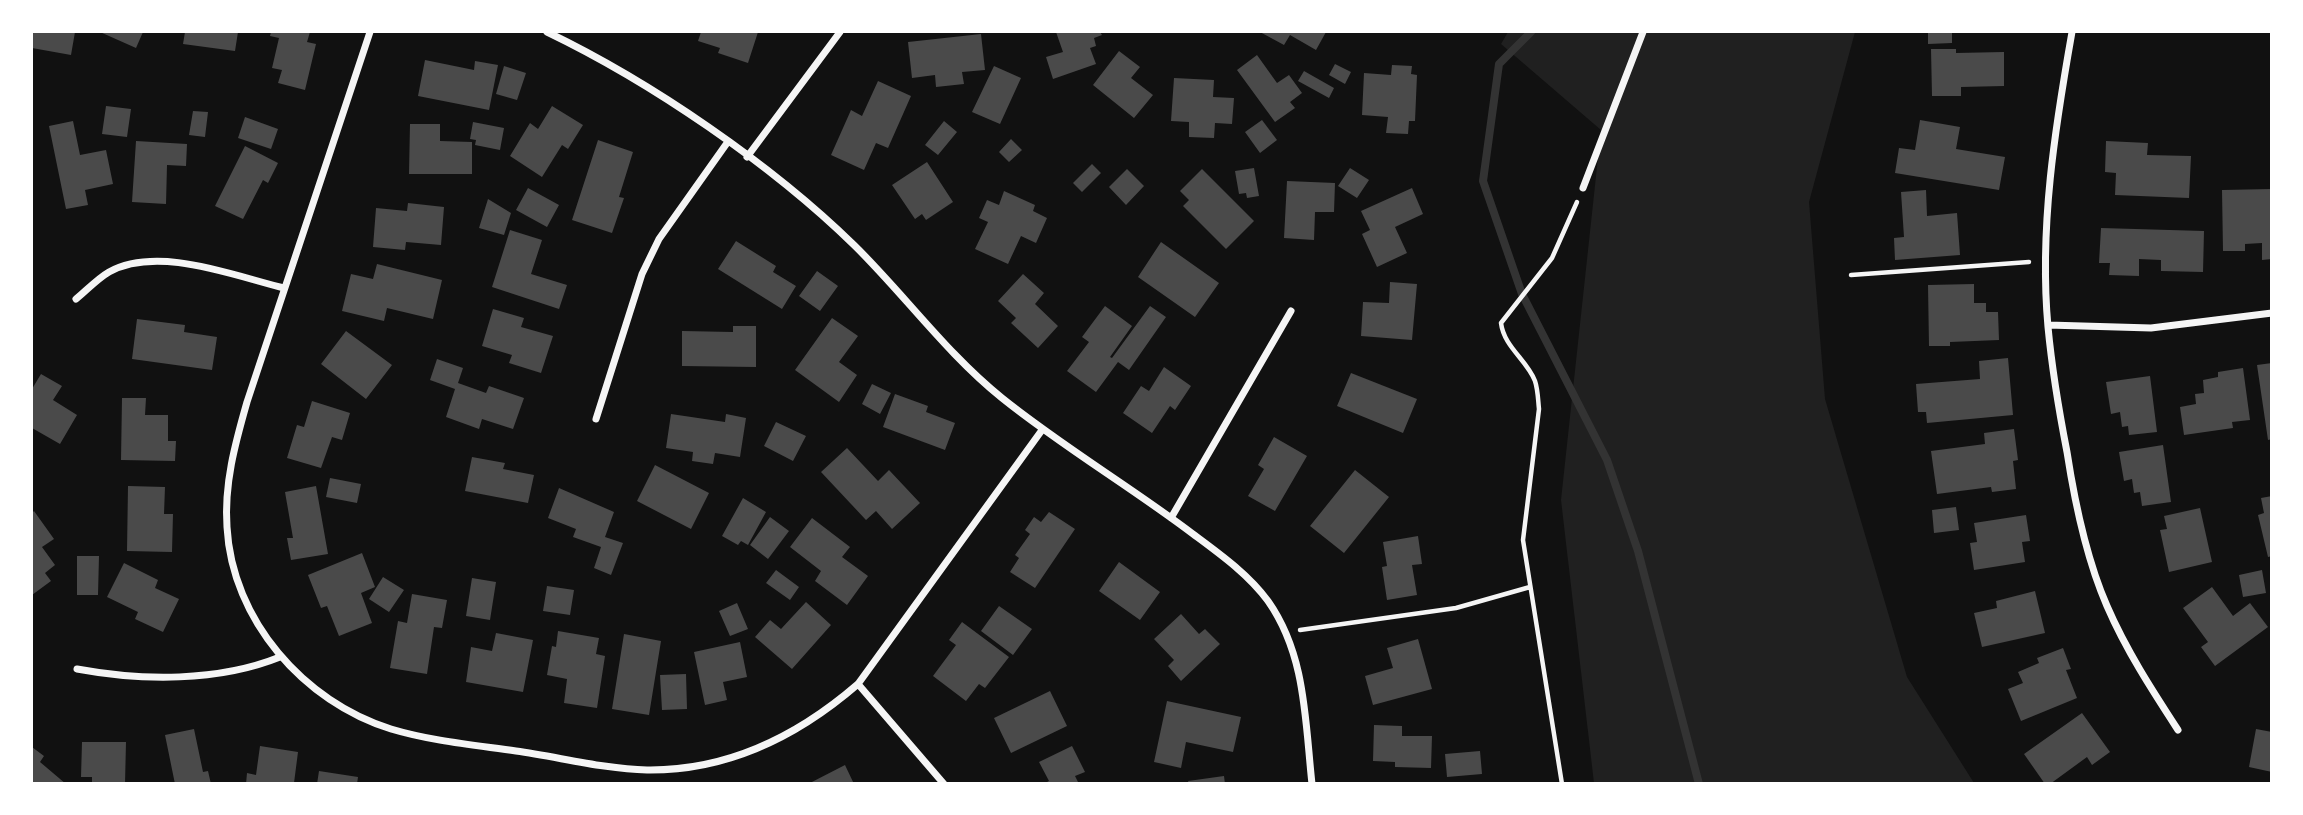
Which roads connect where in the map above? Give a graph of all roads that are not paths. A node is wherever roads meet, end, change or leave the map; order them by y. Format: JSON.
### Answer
{"nodes":[{"id":1,"x":370,"y":32,"type":"edge"},
{"id":2,"x":547,"y":32,"type":"edge"},
{"id":3,"x":841,"y":32,"type":"edge"},
{"id":4,"x":1643,"y":32,"type":"edge"},
{"id":5,"x":2072,"y":32,"type":"edge"},
{"id":6,"x":727,"y":143,"type":"junction"},
{"id":7,"x":747,"y":157,"type":"junction"},
{"id":8,"x":1583,"y":188,"type":"road end"},
{"id":9,"x":284,"y":288,"type":"junction"},
{"id":10,"x":76,"y":299,"type":"dead end"},
{"id":11,"x":1291,"y":311,"type":"dead end"},
{"id":12,"x":2272,"y":313,"type":"edge"},
{"id":13,"x":2048,"y":325,"type":"junction"},
{"id":14,"x":596,"y":419,"type":"dead end"},
{"id":15,"x":1042,"y":430,"type":"junction"},
{"id":16,"x":1171,"y":518,"type":"junction"},
{"id":17,"x":280,"y":657,"type":"junction"},
{"id":18,"x":77,"y":669,"type":"dead end"},
{"id":19,"x":858,"y":684,"type":"junction"},
{"id":20,"x":2178,"y":730,"type":"dead end"},
{"id":21,"x":944,"y":783,"type":"edge"},
{"id":22,"x":1312,"y":783,"type":"edge"}],
"edges":[{"from":1,"to":9,"type":"street"},
{"from":2,"to":6,"type":"street"},
{"from":3,"to":7,"type":"street"},
{"from":4,"to":8,"type":"street"},
{"from":5,"to":13,"type":"street"},
{"from":6,"to":7,"type":"street"},
{"from":6,"to":14,"type":"street"},
{"from":7,"to":15,"type":"street"},
{"from":9,"to":10,"type":"street"},
{"from":9,"to":17,"type":"street"},
{"from":11,"to":16,"type":"street"},
{"from":12,"to":13,"type":"street"},
{"from":13,"to":20,"type":"street"},
{"from":15,"to":16,"type":"street"},
{"from":15,"to":19,"type":"street"},
{"from":16,"to":22,"type":"street"},
{"from":17,"to":18,"type":"street"},
{"from":17,"to":19,"type":"street"},
{"from":19,"to":21,"type":"street"}]}
